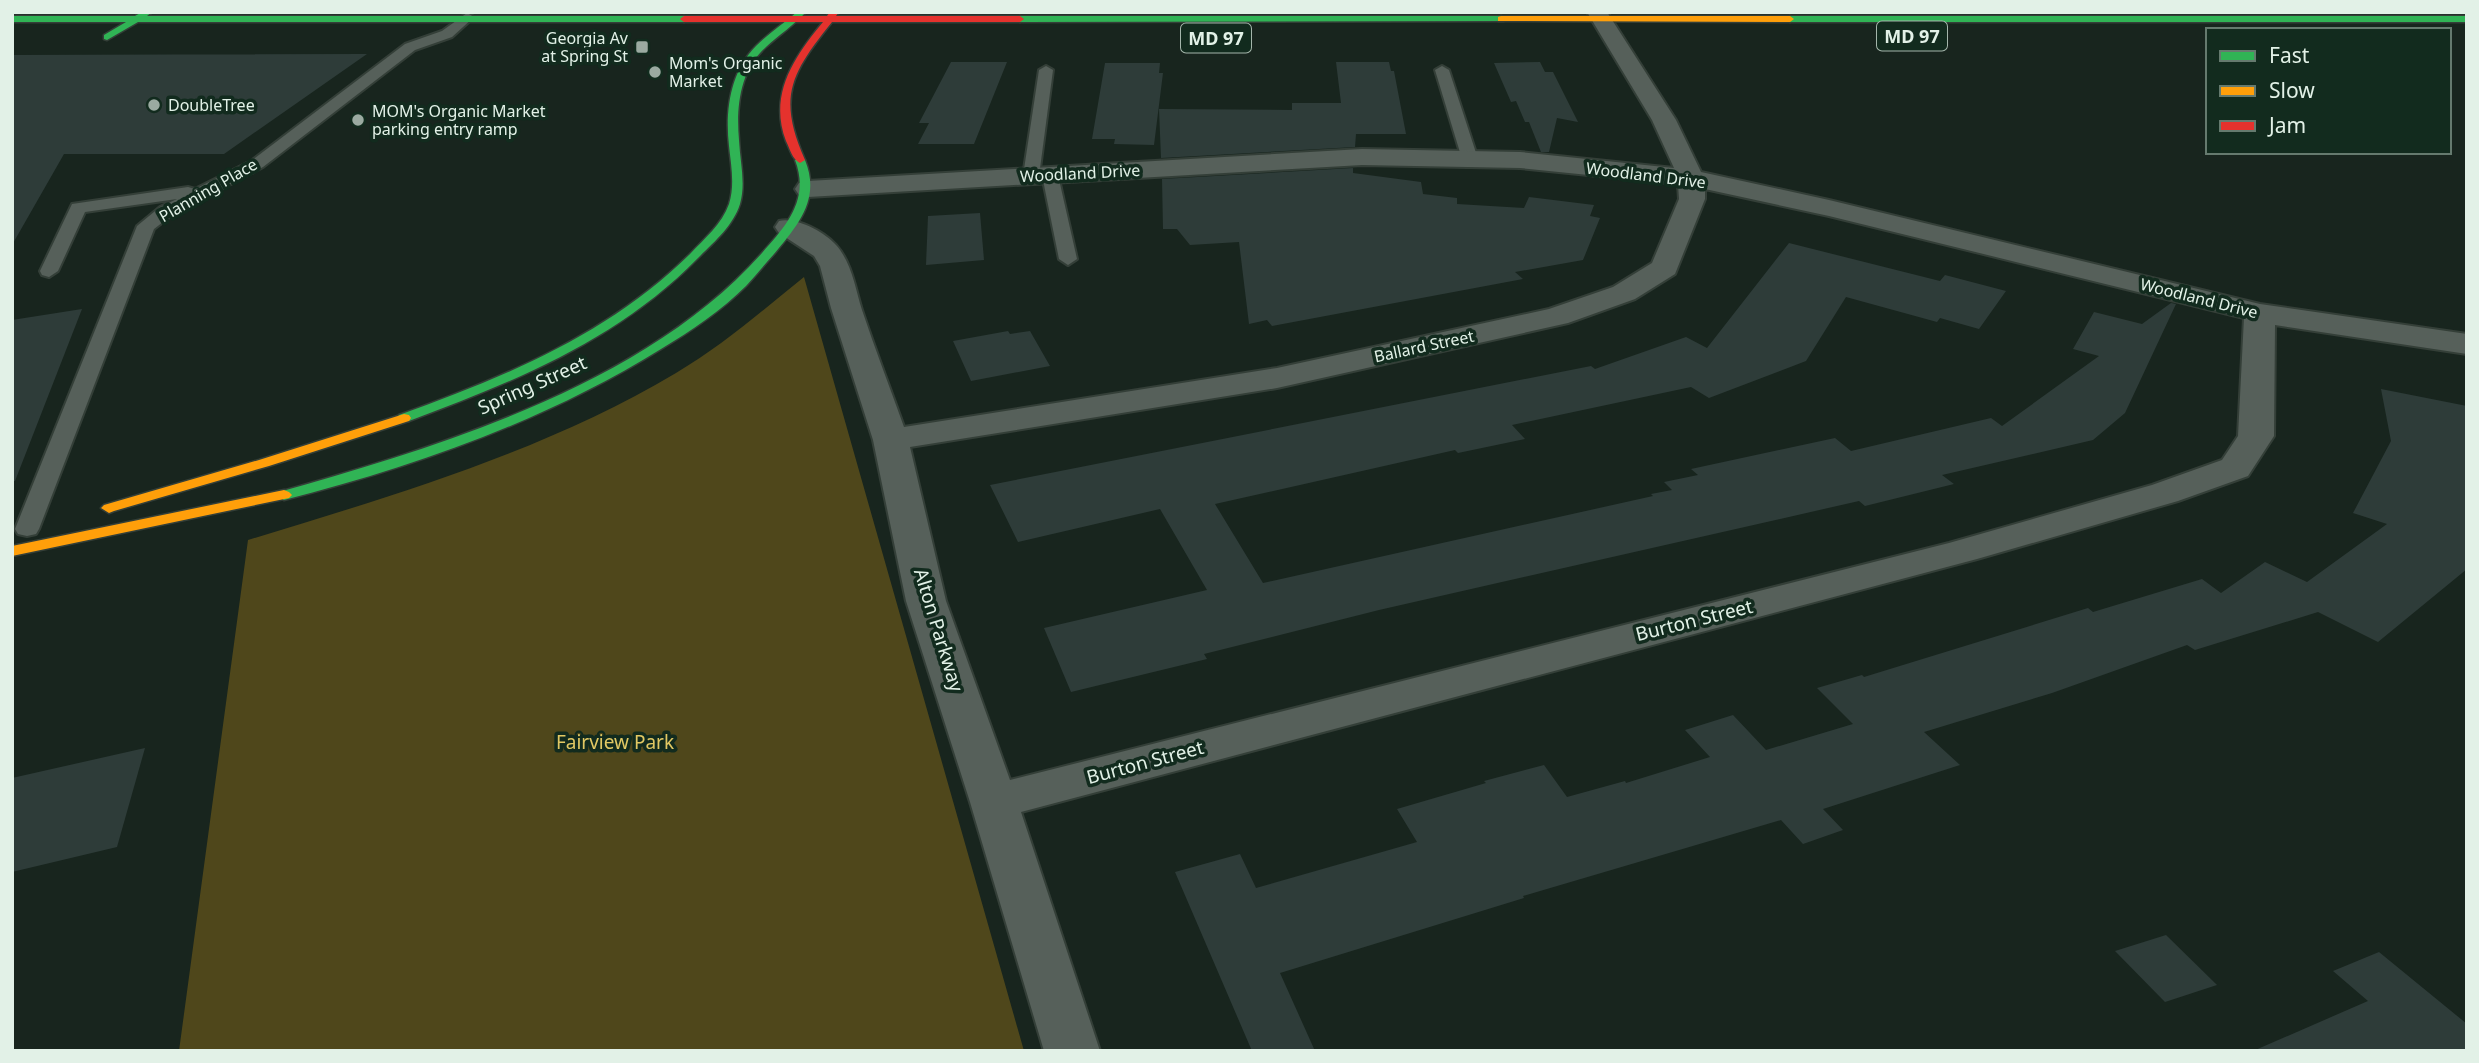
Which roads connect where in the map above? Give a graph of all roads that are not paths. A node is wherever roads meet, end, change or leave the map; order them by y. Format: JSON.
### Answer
{"nodes":[{"id":1,"x":299,"y":12,"type":"edge"},
{"id":2,"x":143,"y":15,"type":"edge"},
{"id":3,"x":391,"y":15,"type":"edge"},
{"id":4,"x":613,"y":15,"type":"edge"},
{"id":5,"x":799,"y":15,"type":"edge"},
{"id":6,"x":833,"y":15,"type":"edge"},
{"id":7,"x":2074,"y":16,"type":"edge"},
{"id":8,"x":467,"y":17,"type":"junction"},
{"id":9,"x":276,"y":18,"type":"junction"},
{"id":10,"x":12,"y":19,"type":"edge"},
{"id":11,"x":2467,"y":19,"type":"edge"},
{"id":12,"x":1608,"y":30,"type":"edge"},
{"id":13,"x":447,"y":34,"type":"junction"},
{"id":14,"x":243,"y":36,"type":"dead end"},
{"id":15,"x":620,"y":36,"type":"dead end"},
{"id":16,"x":752,"y":36,"type":"dead end"},
{"id":17,"x":134,"y":37,"type":"dead end"},
{"id":18,"x":775,"y":37,"type":"junction"},
{"id":19,"x":816,"y":37,"type":"junction"},
{"id":20,"x":842,"y":37,"type":"dead end"},
{"id":21,"x":1442,"y":69,"type":"dead end"},
{"id":22,"x":1046,"y":70,"type":"dead end"},
{"id":23,"x":1470,"y":159,"type":"junction"},
{"id":24,"x":1040,"y":175,"type":"junction"},
{"id":25,"x":1692,"y":178,"type":"junction"},
{"id":26,"x":213,"y":187,"type":"junction"},
{"id":27,"x":808,"y":189,"type":"junction"},
{"id":28,"x":789,"y":226,"type":"junction"},
{"id":29,"x":1068,"y":259,"type":"dead end"},
{"id":30,"x":49,"y":271,"type":"dead end"},
{"id":31,"x":2260,"y":313,"type":"junction"},
{"id":32,"x":2467,"y":344,"type":"edge"},
{"id":33,"x":891,"y":440,"type":"junction"},
{"id":34,"x":90,"y":514,"type":"dead end"},
{"id":35,"x":53,"y":523,"type":"dead end"},
{"id":36,"x":20,"y":531,"type":"edge"},
{"id":37,"x":12,"y":551,"type":"edge"},
{"id":38,"x":994,"y":802,"type":"junction"},
{"id":39,"x":1072,"y":1051,"type":"edge"}],
"edges":[{"from":1,"to":9,"type":"lane"},
{"from":2,"to":9,"type":"main road","number":"MD 97"},
{"from":2,"to":10,"type":"main road","number":"MD 97"},
{"from":2,"to":17,"type":"main road"},
{"from":3,"to":8,"type":"main road","number":"MD 97"},
{"from":3,"to":9,"type":"main road","number":"MD 97"},
{"from":4,"to":5,"type":"main road","number":"MD 97"},
{"from":4,"to":8,"type":"main road","number":"MD 97"},
{"from":5,"to":6,"type":"main road","number":"MD 97"},
{"from":5,"to":18,"type":"main road","name":"Spring Street"},
{"from":6,"to":12,"type":"main road","number":"MD 97"},
{"from":6,"to":19,"type":"main road"},
{"from":7,"to":11,"type":"main road","number":"MD 97"},
{"from":7,"to":12,"type":"main road","number":"MD 97"},
{"from":8,"to":13,"type":"lane","name":"Planning Place"},
{"from":12,"to":25,"type":"street"},
{"from":13,"to":14,"type":"main road"},
{"from":13,"to":15,"type":"main road"},
{"from":13,"to":26,"type":"lane","name":"Planning Place"},
{"from":16,"to":18,"type":"main road"},
{"from":18,"to":19,"type":"main road"},
{"from":18,"to":34,"type":"main road","name":"Spring Street"},
{"from":19,"to":20,"type":"main road"},
{"from":19,"to":27,"type":"main road"},
{"from":21,"to":23,"type":"lane"},
{"from":22,"to":24,"type":"lane"},
{"from":23,"to":24,"type":"street","name":"Woodland Drive"},
{"from":23,"to":25,"type":"street","name":"Woodland Drive"},
{"from":24,"to":27,"type":"street","name":"Woodland Drive"},
{"from":24,"to":29,"type":"lane"},
{"from":25,"to":31,"type":"street","name":"Woodland Drive"},
{"from":25,"to":33,"type":"street","name":"Ballard Street"},
{"from":26,"to":30,"type":"lane"},
{"from":26,"to":36,"type":"lane","name":"Planning Place"},
{"from":27,"to":28,"type":"main road","name":"Spring Street"},
{"from":28,"to":33,"type":"street","name":"Alton Parkway"},
{"from":28,"to":37,"type":"main road","name":"Spring Street"},
{"from":31,"to":32,"type":"street","name":"Woodland Drive"},
{"from":31,"to":38,"type":"street","name":"Burton Street"},
{"from":33,"to":38,"type":"street","name":"Alton Parkway"},
{"from":35,"to":36,"type":"main road"},
{"from":38,"to":39,"type":"street","name":"Alton Parkway"}]}
